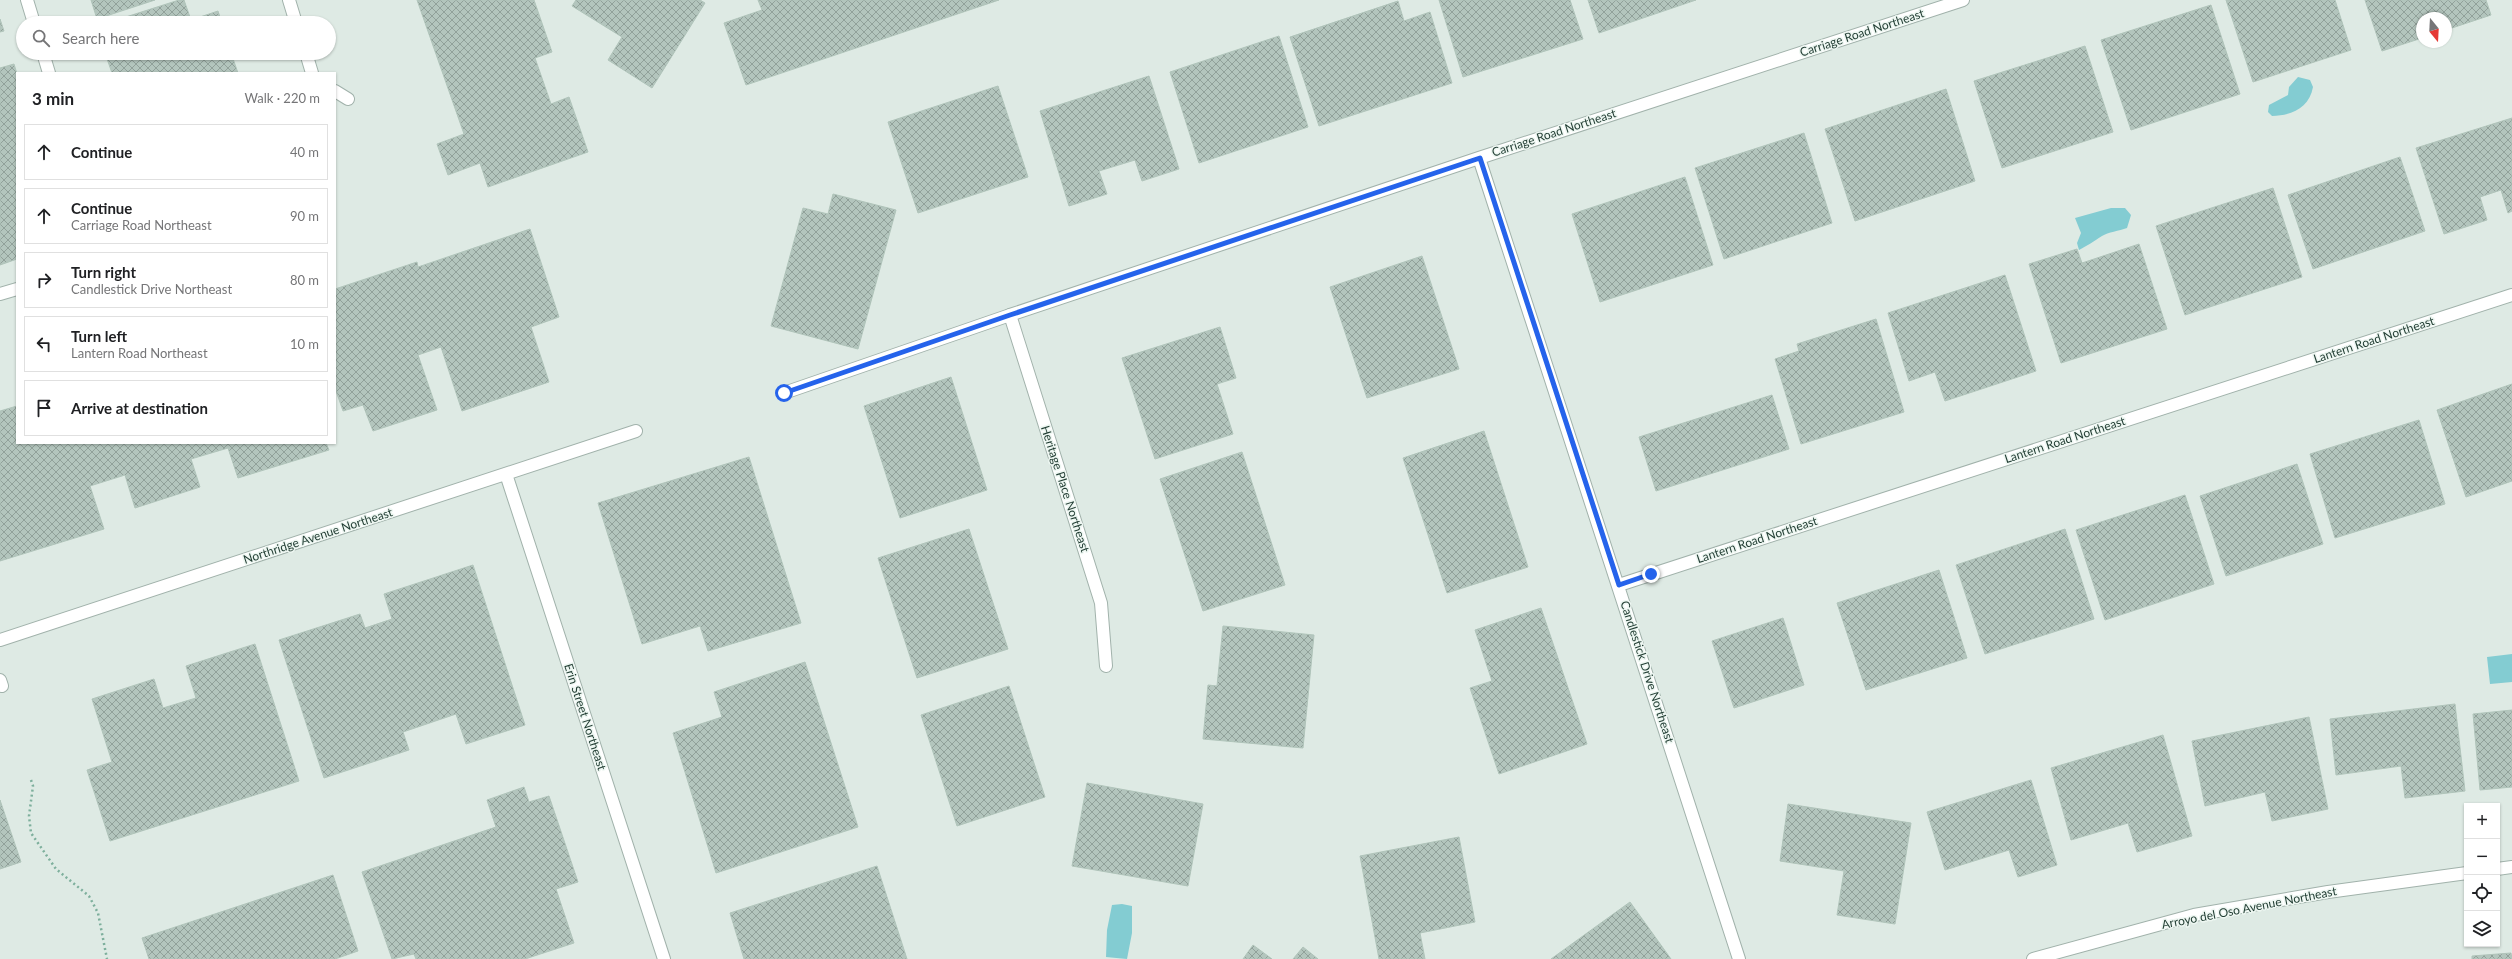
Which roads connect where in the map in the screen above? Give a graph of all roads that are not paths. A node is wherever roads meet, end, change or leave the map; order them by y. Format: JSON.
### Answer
{"nodes":[{"id":1,"x":27,"y":0,"type":"edge"},
{"id":2,"x":289,"y":0,"type":"edge"},
{"id":3,"x":1963,"y":0,"type":"edge"},
{"id":4,"x":32,"y":16,"type":"edge"},
{"id":5,"x":294,"y":16,"type":"edge"},
{"id":6,"x":45,"y":60,"type":"edge"},
{"id":7,"x":308,"y":60,"type":"edge"},
{"id":8,"x":49,"y":72,"type":"edge"},
{"id":9,"x":312,"y":72,"type":"edge"},
{"id":10,"x":336,"y":92,"type":"edge"},
{"id":11,"x":348,"y":99,"type":"dead end"},
{"id":12,"x":1480,"y":158,"type":"junction"},
{"id":13,"x":16,"y":289,"type":"edge"},
{"id":14,"x":0,"y":294,"type":"edge"},
{"id":15,"x":2512,"y":295,"type":"edge"},
{"id":16,"x":1010,"y":315,"type":"junction"},
{"id":17,"x":784,"y":393,"type":"dead end"},
{"id":18,"x":636,"y":431,"type":"dead end"},
{"id":19,"x":506,"y":474,"type":"junction"},
{"id":20,"x":1619,"y":585,"type":"junction"},
{"id":21,"x":0,"y":640,"type":"edge"},
{"id":22,"x":1106,"y":666,"type":"dead end"},
{"id":23,"x":2512,"y":867,"type":"edge"},
{"id":24,"x":2500,"y":869,"type":"edge"},
{"id":25,"x":2464,"y":873,"type":"edge"},
{"id":26,"x":664,"y":959,"type":"edge"},
{"id":27,"x":1739,"y":959,"type":"edge"},
{"id":28,"x":2033,"y":959,"type":"edge"}],
"edges":[{"from":1,"to":4,"type":"street"},
{"from":2,"to":5,"type":"street"},
{"from":3,"to":12,"type":"street","name":"Carriage Road Northeast"},
{"from":6,"to":8,"type":"street"},
{"from":7,"to":9,"type":"street"},
{"from":10,"to":11,"type":"street"},
{"from":12,"to":16,"type":"street","name":"Carriage Road Northeast"},
{"from":12,"to":20,"type":"street","name":"Candlestick Drive Northeast"},
{"from":13,"to":14,"type":"street"},
{"from":15,"to":20,"type":"street","name":"Lantern Road Northeast"},
{"from":16,"to":17,"type":"street","name":"Carriage Road Northeast"},
{"from":16,"to":22,"type":"street","name":"Heritage Place Northeast"},
{"from":18,"to":19,"type":"street","name":"Northridge Avenue Northeast"},
{"from":19,"to":21,"type":"street","name":"Northridge Avenue Northeast"},
{"from":19,"to":26,"type":"street","name":"Erin Street Northeast"},
{"from":20,"to":27,"type":"street","name":"Candlestick Drive Northeast"},
{"from":23,"to":24,"type":"street"},
{"from":25,"to":28,"type":"street","name":"Arroyo del Oso Avenue Northeast"}]}
